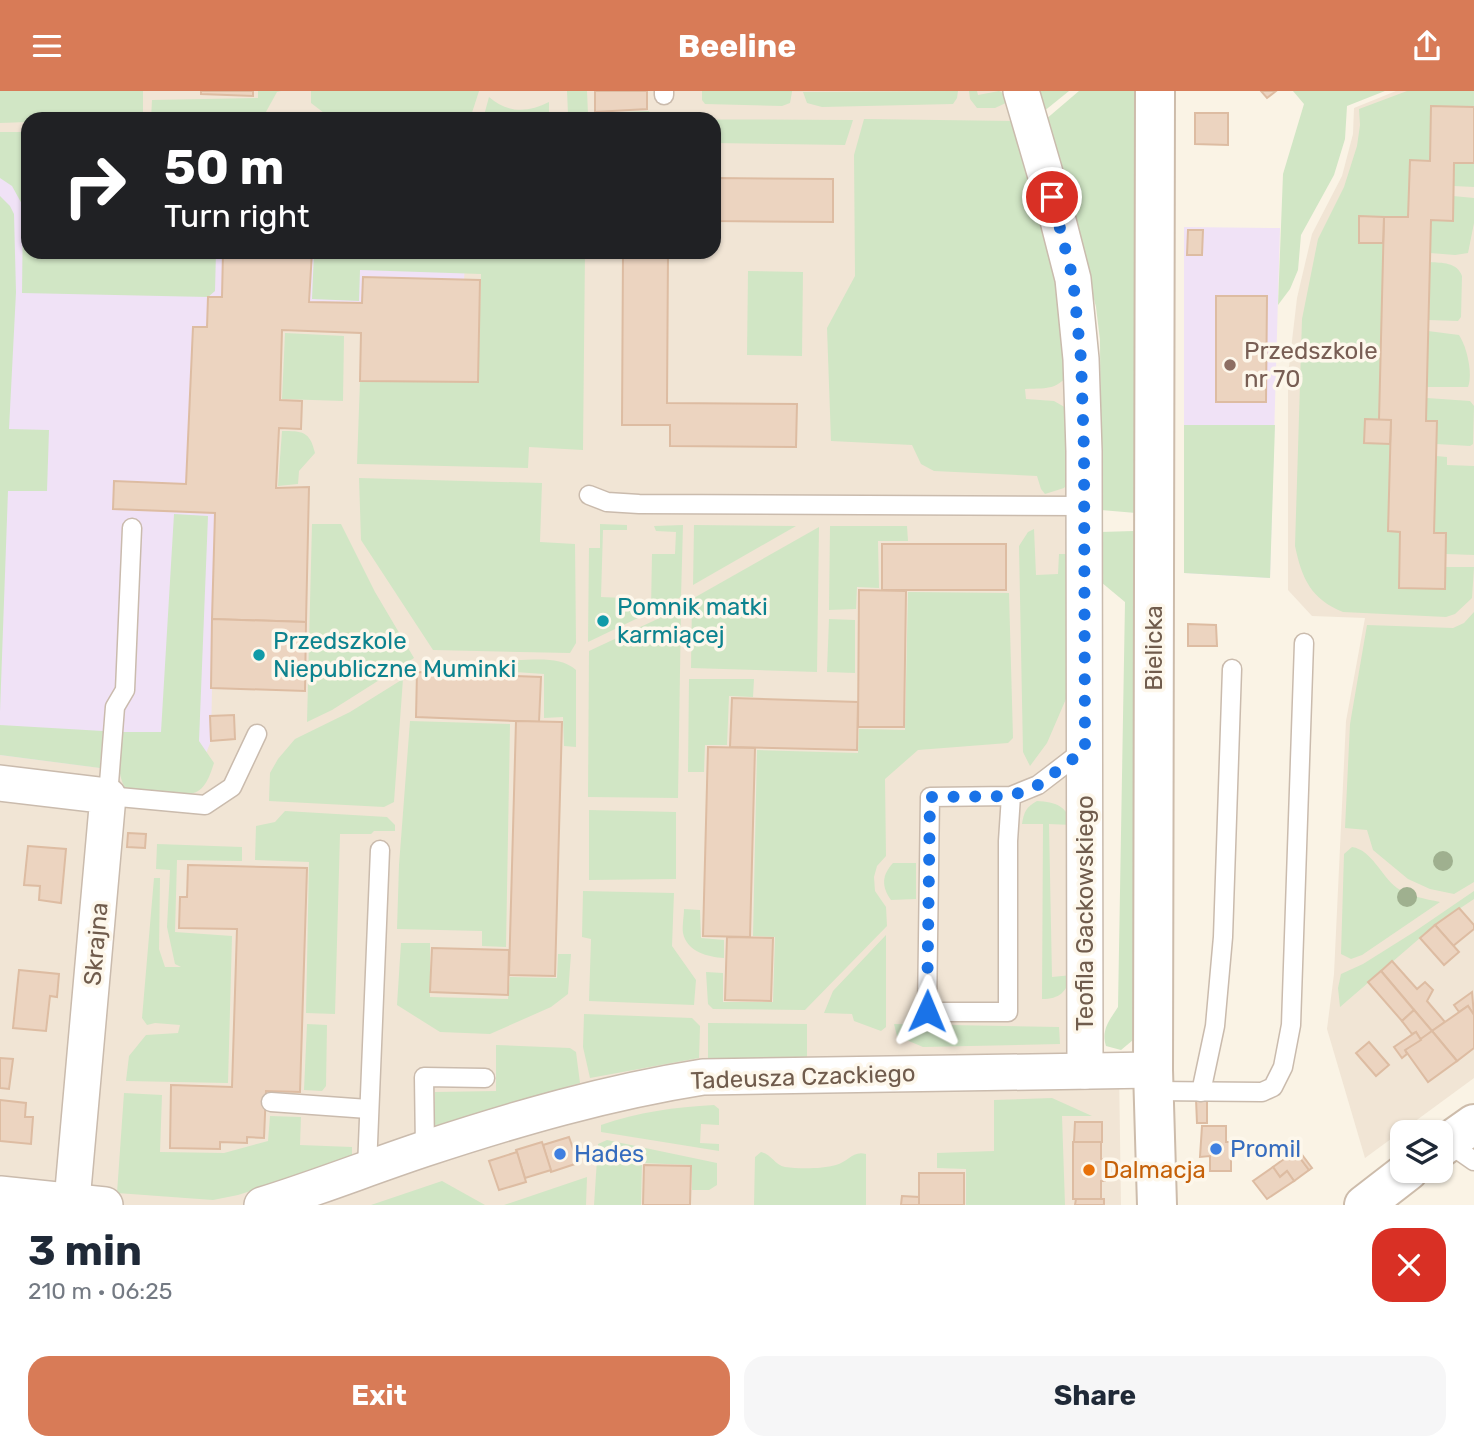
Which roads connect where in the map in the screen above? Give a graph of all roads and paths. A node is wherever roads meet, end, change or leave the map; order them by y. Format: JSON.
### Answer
{"nodes":[{"id":1,"x":1021,"y":91,"type":"edge"},
{"id":2,"x":1154,"y":91,"type":"edge"},
{"id":3,"x":589,"y":495,"type":"dead end"},
{"id":4,"x":1083,"y":506,"type":"junction"},
{"id":5,"x":132,"y":528,"type":"dead end"},
{"id":6,"x":1304,"y":643,"type":"dead end"},
{"id":7,"x":1232,"y":669,"type":"dead end"},
{"id":8,"x":257,"y":733,"type":"dead end"},
{"id":9,"x":1085,"y":750,"type":"junction"},
{"id":10,"x":0,"y":783,"type":"edge"},
{"id":11,"x":108,"y":796,"type":"junction"},
{"id":12,"x":1011,"y":796,"type":"junction"},
{"id":13,"x":380,"y":850,"type":"dead end"},
{"id":14,"x":1085,"y":1071,"type":"junction"},
{"id":15,"x":485,"y":1078,"type":"dead end"},
{"id":16,"x":1153,"y":1081,"type":"junction"},
{"id":17,"x":1201,"y":1092,"type":"junction"},
{"id":18,"x":271,"y":1102,"type":"dead end"},
{"id":19,"x":368,"y":1109,"type":"junction"},
{"id":20,"x":425,"y":1149,"type":"junction"},
{"id":21,"x":367,"y":1168,"type":"junction"},
{"id":22,"x":1390,"y":1183,"type":"edge"},
{"id":23,"x":0,"y":1194,"type":"edge"},
{"id":24,"x":310,"y":1197,"type":"edge"},
{"id":25,"x":1363,"y":1201,"type":"edge"},
{"id":26,"x":89,"y":1204,"type":"edge"},
{"id":27,"x":262,"y":1205,"type":"edge"},
{"id":28,"x":1157,"y":1205,"type":"edge"}],
"edges":[{"from":1,"to":4,"type":"street","name":"Teofila Gackowskiego"},
{"from":2,"to":16,"type":"street","name":"Bielicka"},
{"from":3,"to":4,"type":"lane"},
{"from":4,"to":9,"type":"street","name":"Teofila Gackowskiego"},
{"from":5,"to":11,"type":"lane"},
{"from":6,"to":17,"type":"lane"},
{"from":7,"to":17,"type":"lane"},
{"from":8,"to":11,"type":"lane"},
{"from":9,"to":12,"type":"lane"},
{"from":9,"to":14,"type":"street","name":"Teofila Gackowskiego"},
{"from":10,"to":11,"type":"street"},
{"from":11,"to":26,"type":"street","name":"Skrajna"},
{"from":12,"to":12,"type":"lane"},
{"from":13,"to":19,"type":"lane"},
{"from":14,"to":16,"type":"street","name":"Tadeusza Czackiego"},
{"from":14,"to":20,"type":"street","name":"Tadeusza Czackiego"},
{"from":15,"to":20,"type":"lane"},
{"from":16,"to":17,"type":"lane"},
{"from":16,"to":28,"type":"street","name":"Bielicka"},
{"from":18,"to":19,"type":"lane"},
{"from":19,"to":21,"type":"lane"},
{"from":20,"to":21,"type":"street","name":"Tadeusza Czackiego"},
{"from":21,"to":24,"type":"street","name":"Tadeusza Czackiego"},
{"from":22,"to":25,"type":"street"},
{"from":23,"to":26,"type":"street"},
{"from":24,"to":27,"type":"street","name":"Tadeusza Czackiego"}]}
